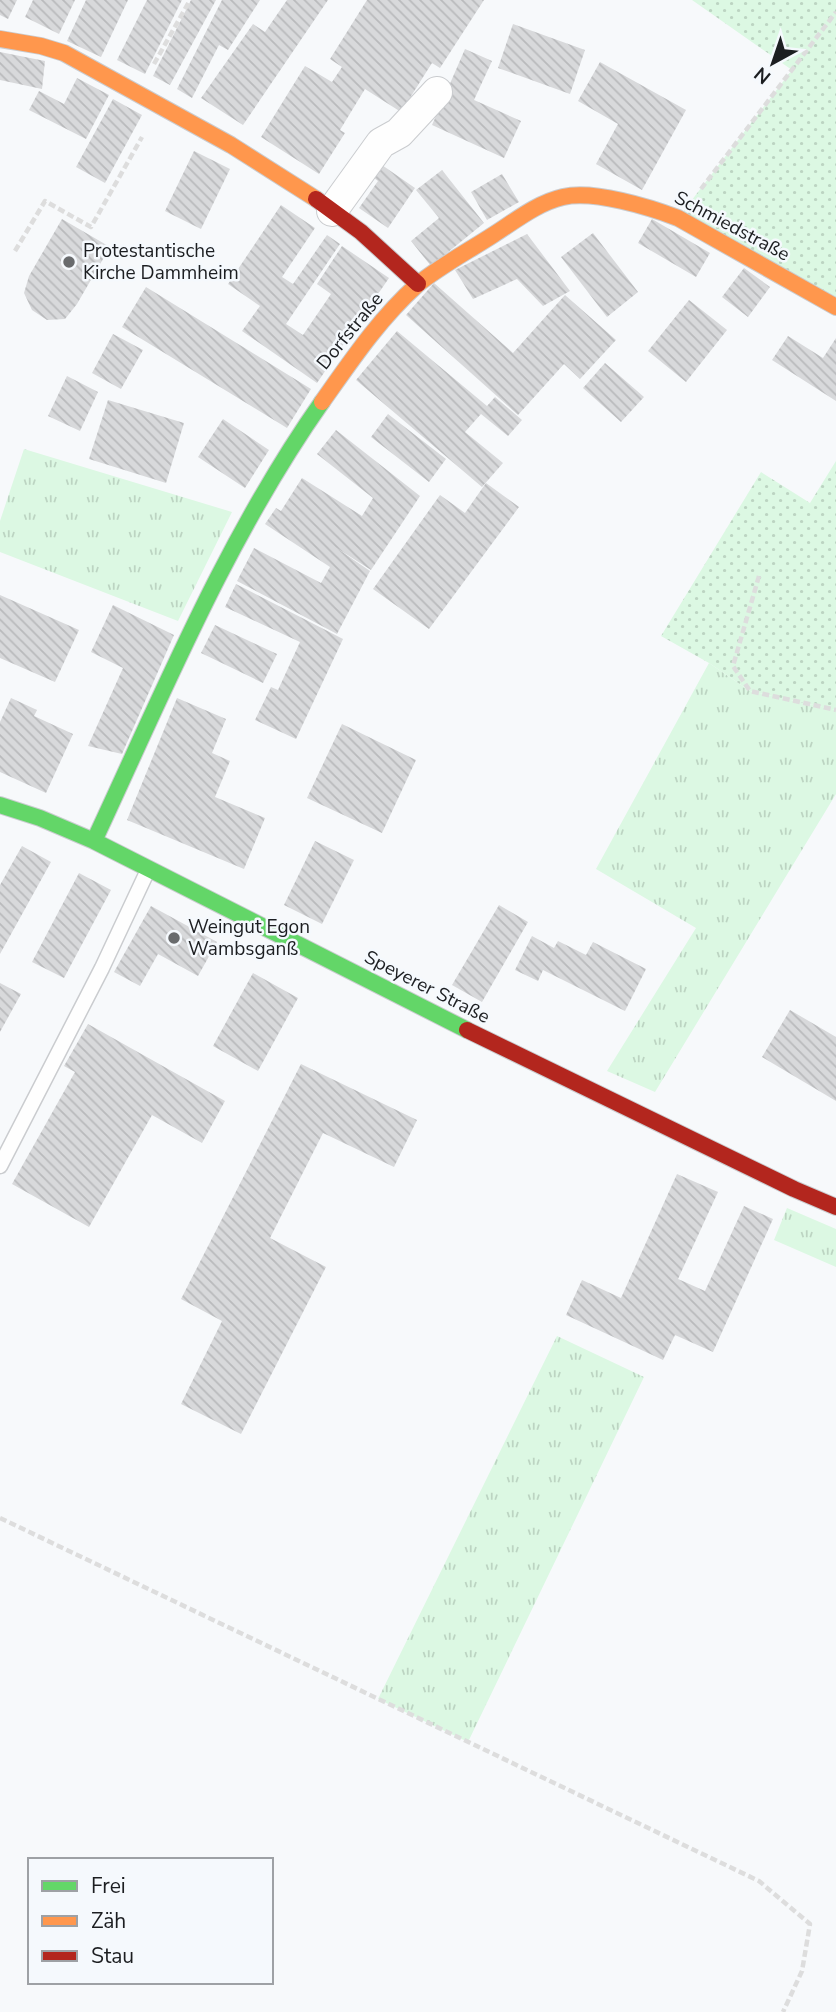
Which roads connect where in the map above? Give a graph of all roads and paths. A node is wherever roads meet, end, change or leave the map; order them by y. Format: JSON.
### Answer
{"nodes":[{"id":1,"x":190,"y":0,"type":"edge"},
{"id":2,"x":836,"y":12,"type":"edge"},
{"id":3,"x":0,"y":39,"type":"edge"},
{"id":4,"x":437,"y":92,"type":"dead end"},
{"id":5,"x":138,"y":93,"type":"junction"},
{"id":6,"x":144,"y":133,"type":"dead end"},
{"id":7,"x":332,"y":211,"type":"junction"},
{"id":8,"x":678,"y":218,"type":"junction"},
{"id":9,"x":15,"y":251,"type":"dead end"},
{"id":10,"x":418,"y":284,"type":"junction"},
{"id":11,"x":836,"y":307,"type":"edge"},
{"id":12,"x":759,"y":576,"type":"dead end"},
{"id":13,"x":836,"y":710,"type":"edge"},
{"id":14,"x":0,"y":805,"type":"edge"},
{"id":15,"x":94,"y":841,"type":"junction"},
{"id":16,"x":148,"y":870,"type":"junction"},
{"id":17,"x":0,"y":1166,"type":"edge"},
{"id":18,"x":836,"y":1207,"type":"edge"},
{"id":19,"x":0,"y":1518,"type":"edge"},
{"id":20,"x":783,"y":2012,"type":"edge"}],
"edges":[{"from":1,"to":5,"type":"path"},
{"from":2,"to":8,"type":"path"},
{"from":3,"to":5,"type":"street"},
{"from":4,"to":7,"type":"street"},
{"from":5,"to":7,"type":"street"},
{"from":6,"to":9,"type":"path"},
{"from":7,"to":10,"type":"street"},
{"from":8,"to":10,"type":"street","name":"Schmiedstraße"},
{"from":8,"to":11,"type":"street","name":"Schmiedstraße"},
{"from":10,"to":15,"type":"street","name":"Dorfstraße"},
{"from":12,"to":13,"type":"path"},
{"from":14,"to":15,"type":"street","name":"Speyerer Straße"},
{"from":15,"to":16,"type":"street","name":"Speyerer Straße"},
{"from":16,"to":17,"type":"lane"},
{"from":16,"to":18,"type":"street","name":"Speyerer Straße"},
{"from":19,"to":20,"type":"path"}]}
